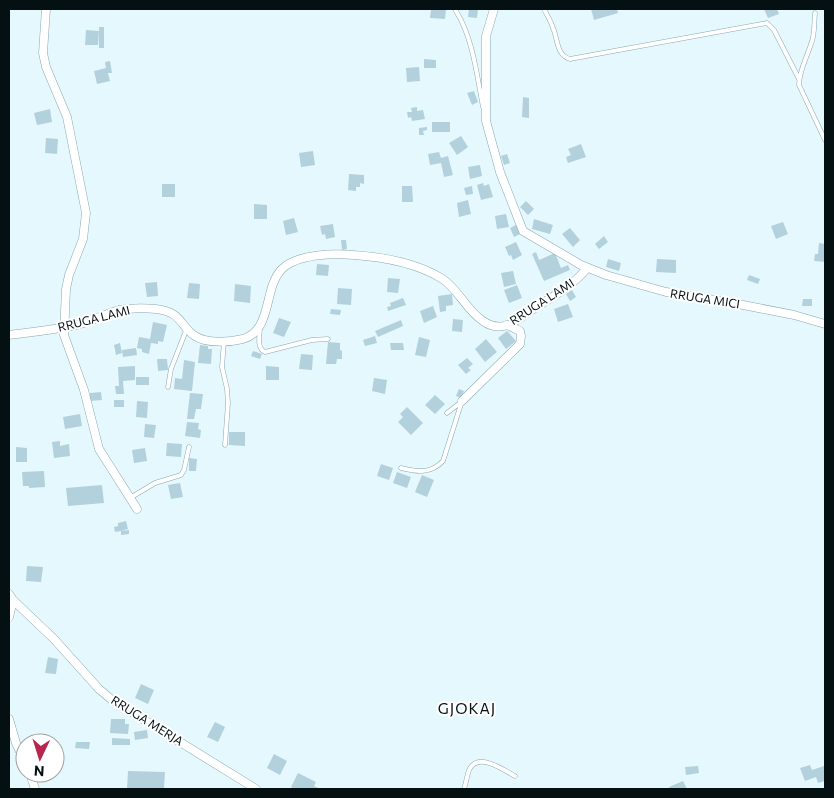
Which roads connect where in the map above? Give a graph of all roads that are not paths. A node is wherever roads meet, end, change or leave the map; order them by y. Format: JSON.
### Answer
{"nodes":[{"id":1,"x":46,"y":9,"type":"edge"},
{"id":2,"x":494,"y":9,"type":"edge"},
{"id":3,"x":544,"y":9,"type":"edge"},
{"id":4,"x":456,"y":11,"type":"dead end"},
{"id":5,"x":815,"y":13,"type":"dead end"},
{"id":6,"x":799,"y":79,"type":"junction"},
{"id":7,"x":486,"y":121,"type":"junction"},
{"id":8,"x":825,"y":140,"type":"edge"},
{"id":9,"x":587,"y":268,"type":"junction"},
{"id":10,"x":825,"y":324,"type":"edge"},
{"id":11,"x":260,"y":325,"type":"junction"},
{"id":12,"x":507,"y":325,"type":"junction"},
{"id":13,"x":64,"y":327,"type":"junction"},
{"id":14,"x":187,"y":327,"type":"junction"},
{"id":15,"x":9,"y":335,"type":"edge"},
{"id":16,"x":328,"y":339,"type":"dead end"},
{"id":17,"x":224,"y":341,"type":"junction"},
{"id":18,"x":168,"y":388,"type":"dead end"},
{"id":19,"x":462,"y":401,"type":"junction"},
{"id":20,"x":447,"y":413,"type":"dead end"},
{"id":21,"x":225,"y":445,"type":"dead end"},
{"id":22,"x":189,"y":447,"type":"dead end"},
{"id":23,"x":401,"y":468,"type":"dead end"},
{"id":24,"x":130,"y":498,"type":"junction"},
{"id":25,"x":137,"y":509,"type":"dead end"},
{"id":26,"x":11,"y":597,"type":"edge"},
{"id":27,"x":9,"y":617,"type":"edge"},
{"id":28,"x":9,"y":719,"type":"edge"},
{"id":29,"x":15,"y":740,"type":"edge"},
{"id":30,"x":515,"y":776,"type":"dead end"},
{"id":31,"x":256,"y":789,"type":"edge"},
{"id":32,"x":464,"y":789,"type":"edge"}],
"edges":[{"from":1,"to":13,"type":"street"},
{"from":2,"to":7,"type":"street","name":"RRUGA MICI"},
{"from":3,"to":6,"type":"lane"},
{"from":4,"to":7,"type":"lane"},
{"from":5,"to":6,"type":"lane"},
{"from":6,"to":8,"type":"lane"},
{"from":7,"to":9,"type":"street","name":"RRUGA MICI"},
{"from":9,"to":10,"type":"street","name":"RRUGA MICI"},
{"from":9,"to":12,"type":"street","name":"RRUGA LAMI"},
{"from":11,"to":12,"type":"street","name":"RRUGA LAMI"},
{"from":11,"to":16,"type":"lane"},
{"from":11,"to":17,"type":"street","name":"RRUGA LAMI"},
{"from":12,"to":19,"type":"street"},
{"from":13,"to":14,"type":"street","name":"RRUGA LAMI"},
{"from":13,"to":15,"type":"street","name":"RRUGA LAMI"},
{"from":13,"to":24,"type":"street"},
{"from":14,"to":17,"type":"street","name":"RRUGA LAMI"},
{"from":14,"to":18,"type":"lane"},
{"from":17,"to":21,"type":"lane"},
{"from":19,"to":20,"type":"lane"},
{"from":19,"to":23,"type":"lane"},
{"from":22,"to":24,"type":"lane"},
{"from":24,"to":25,"type":"street"},
{"from":26,"to":27,"type":"street"},
{"from":26,"to":31,"type":"street","name":"RRUGA MERJA"},
{"from":28,"to":29,"type":"street"},
{"from":30,"to":32,"type":"lane"}]}
